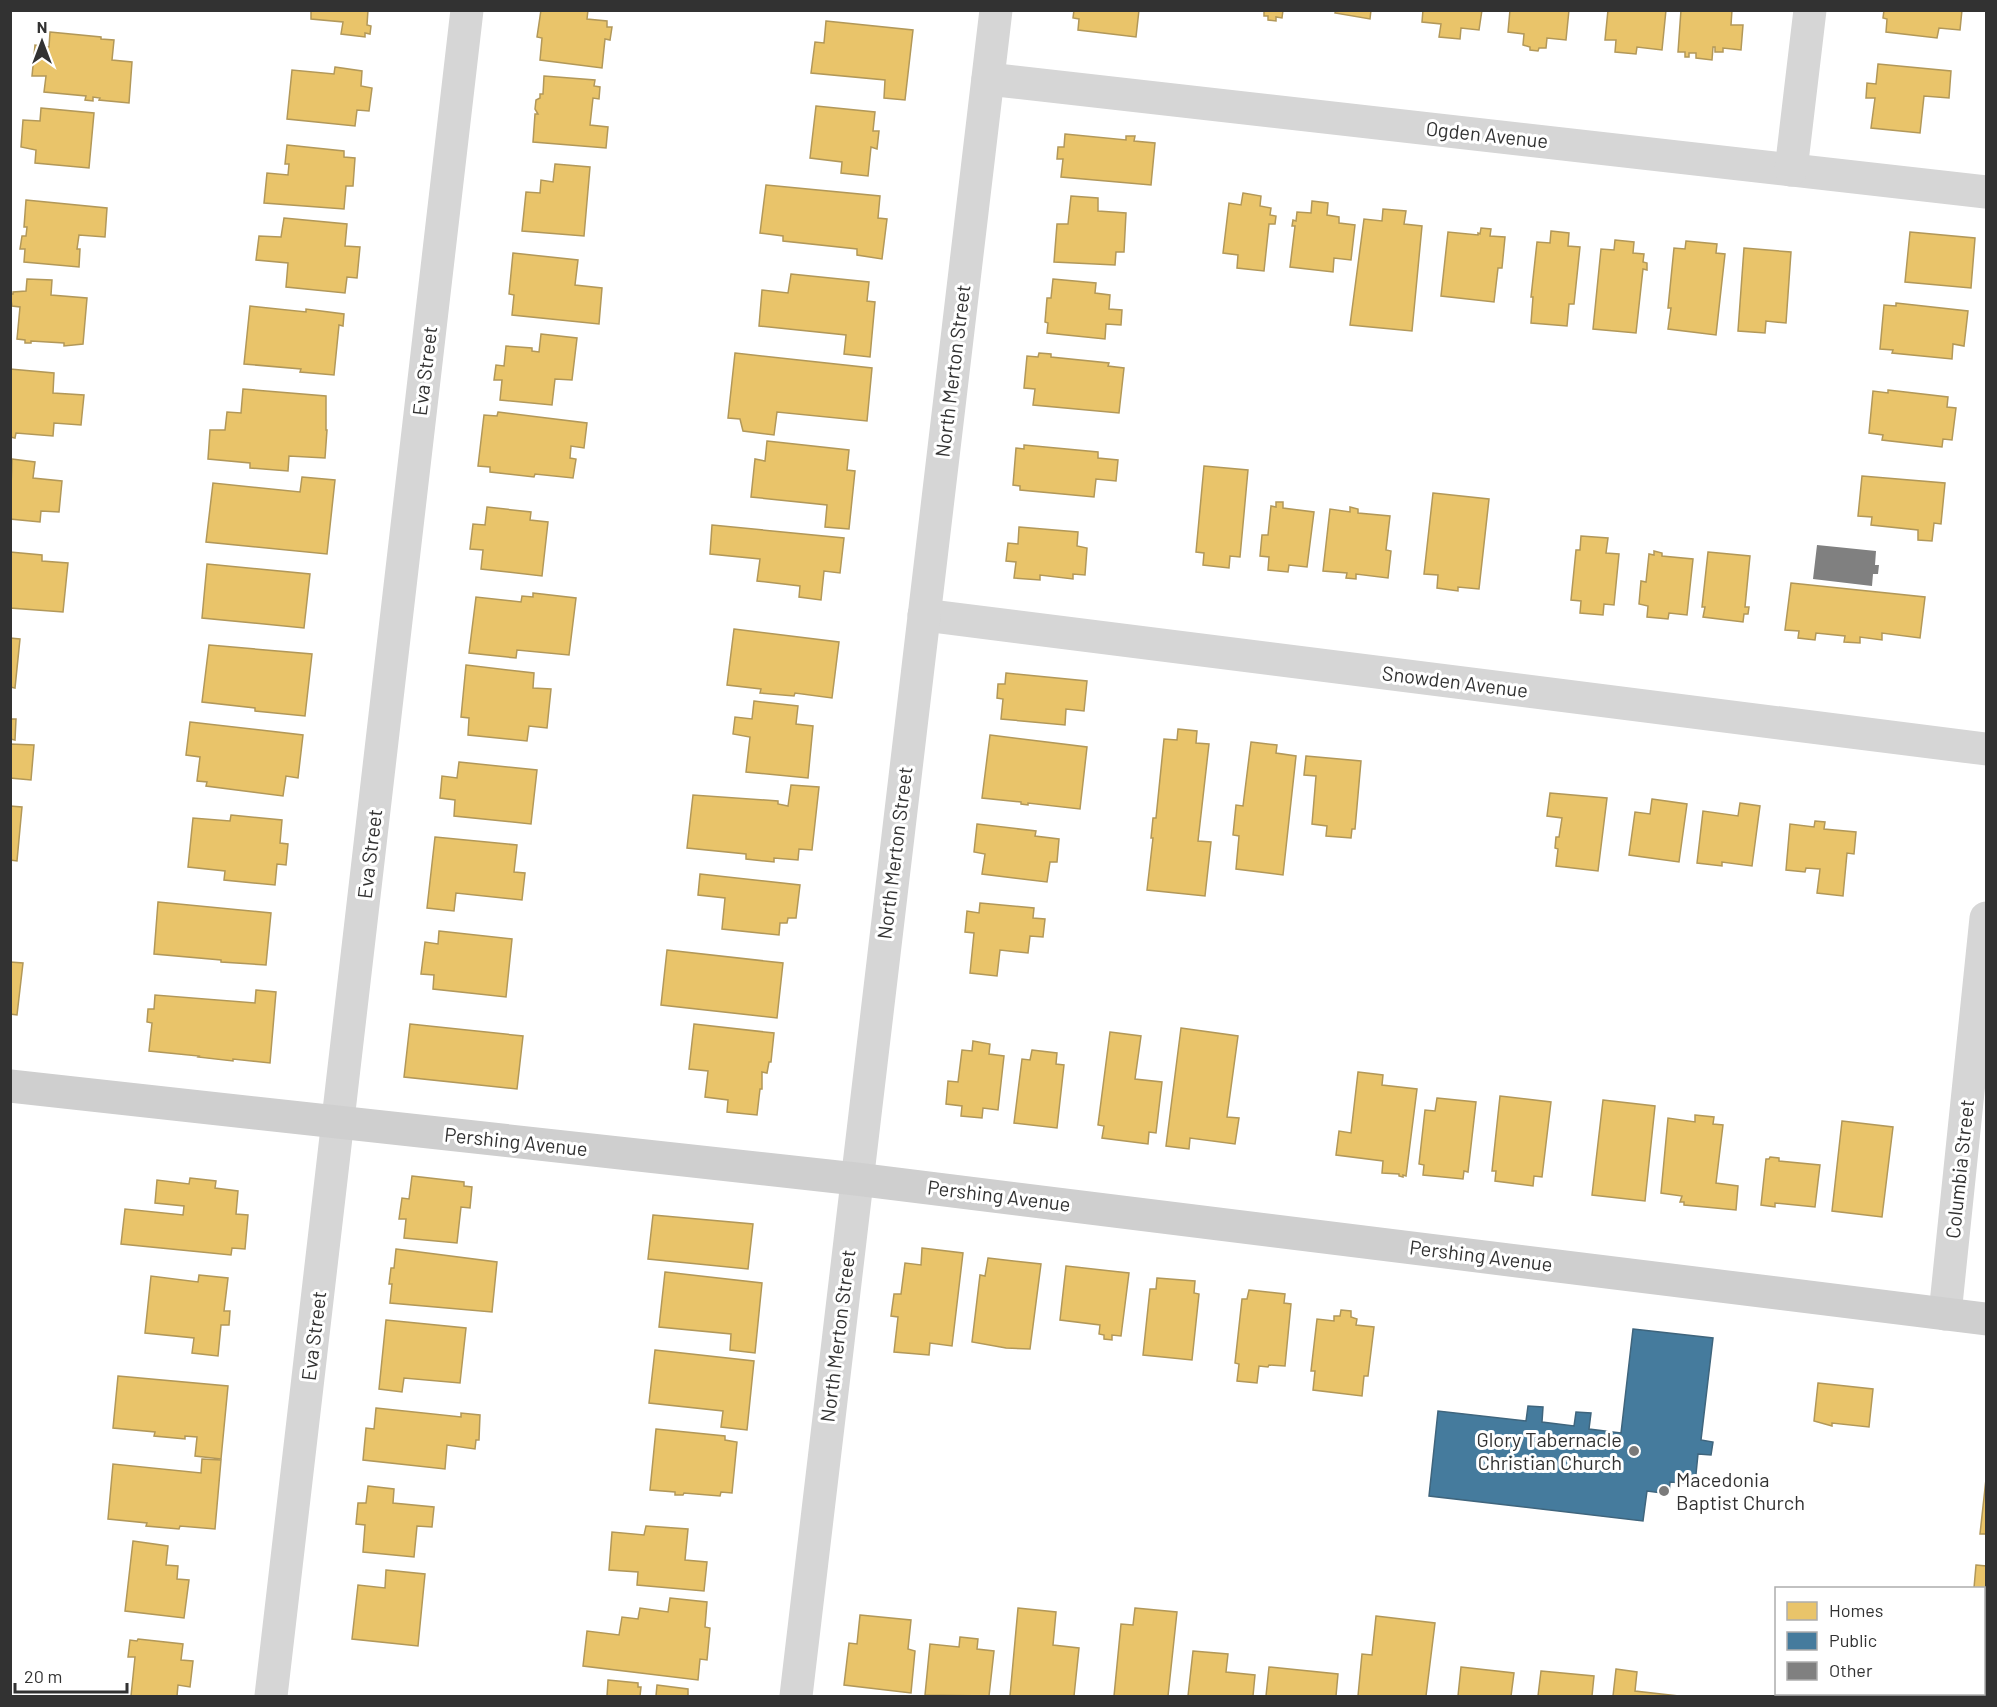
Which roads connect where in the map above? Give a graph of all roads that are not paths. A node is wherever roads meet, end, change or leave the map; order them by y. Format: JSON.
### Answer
{"nodes":[{"id":1,"x":467,"y":10,"type":"edge"},
{"id":2,"x":996,"y":10,"type":"edge"},
{"id":3,"x":1810,"y":10,"type":"edge"},
{"id":4,"x":988,"y":79,"type":"junction"},
{"id":5,"x":1791,"y":170,"type":"junction"},
{"id":6,"x":1986,"y":192,"type":"edge"},
{"id":7,"x":924,"y":615,"type":"junction"},
{"id":8,"x":1986,"y":749,"type":"edge"},
{"id":9,"x":1986,"y":918,"type":"edge"},
{"id":10,"x":10,"y":1086,"type":"edge"},
{"id":11,"x":339,"y":1122,"type":"junction"},
{"id":12,"x":856,"y":1179,"type":"junction"},
{"id":13,"x":1945,"y":1314,"type":"junction"},
{"id":14,"x":1986,"y":1319,"type":"edge"},
{"id":15,"x":271,"y":1696,"type":"edge"},
{"id":16,"x":796,"y":1696,"type":"edge"}],
"edges":[{"from":1,"to":11,"type":"street","name":"Eva Street"},
{"from":2,"to":4,"type":"street","name":"North Merton Street"},
{"from":3,"to":5,"type":"street"},
{"from":4,"to":5,"type":"street","name":"Ogden Avenue"},
{"from":4,"to":7,"type":"street","name":"North Merton Street"},
{"from":5,"to":6,"type":"street","name":"Ogden Avenue"},
{"from":7,"to":8,"type":"street","name":"Snowden Avenue"},
{"from":7,"to":12,"type":"street","name":"North Merton Street"},
{"from":9,"to":13,"type":"street","name":"Columbia Street"},
{"from":10,"to":11,"type":"street","name":"Pershing Avenue"},
{"from":11,"to":12,"type":"street","name":"Pershing Avenue"},
{"from":11,"to":15,"type":"street","name":"Eva Street"},
{"from":12,"to":13,"type":"street","name":"Pershing Avenue"},
{"from":12,"to":16,"type":"street","name":"North Merton Street"},
{"from":13,"to":14,"type":"street","name":"Pershing Avenue"}]}
